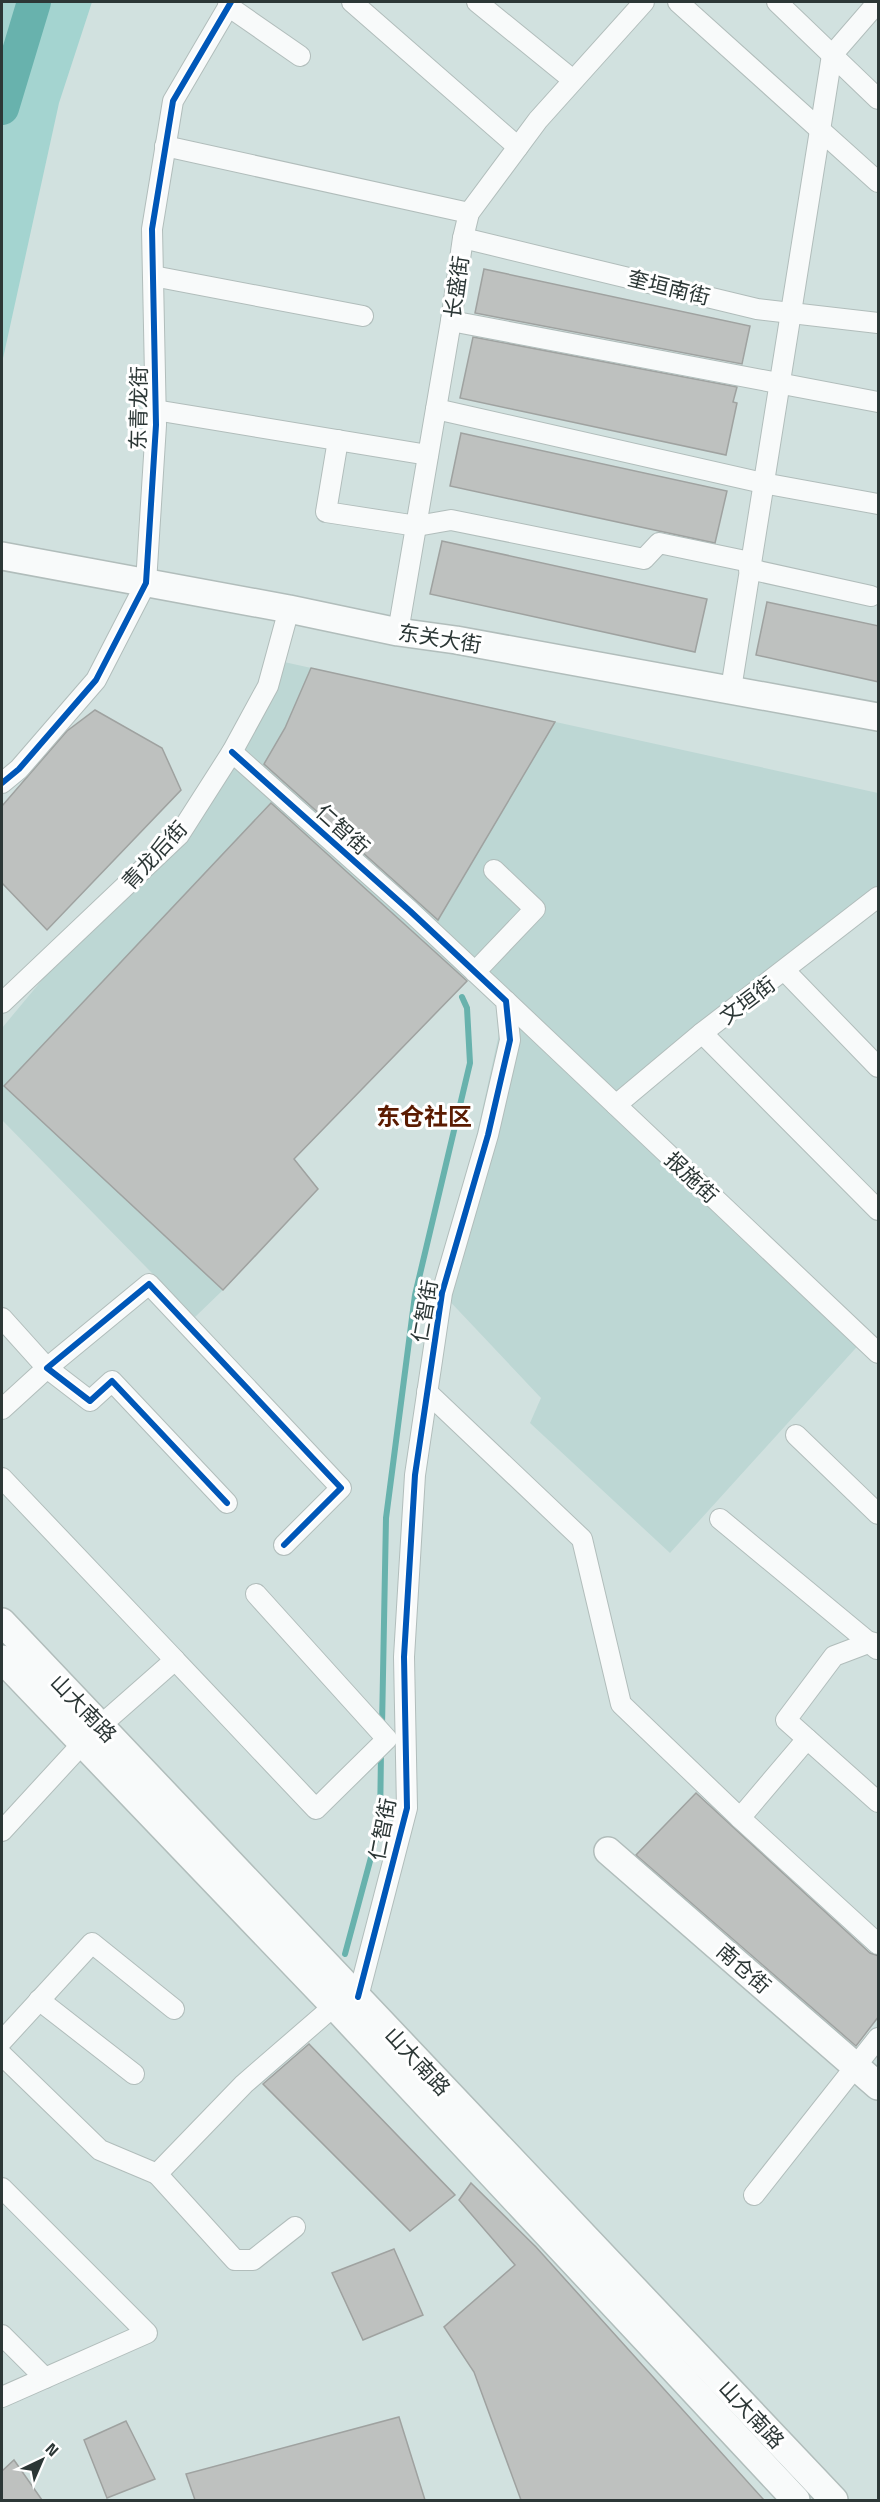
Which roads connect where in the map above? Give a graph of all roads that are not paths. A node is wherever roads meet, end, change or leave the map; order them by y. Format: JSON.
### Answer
{"nodes":[{"id":1,"x":352,"y":2,"type":"edge"},
{"id":2,"x":477,"y":2,"type":"edge"},
{"id":3,"x":678,"y":2,"type":"edge"},
{"id":4,"x":777,"y":2,"type":"edge"},
{"id":5,"x":878,"y":2,"type":"edge"},
{"id":6,"x":230,"y":4,"type":"edge"},
{"id":7,"x":635,"y":5,"type":"edge"},
{"id":8,"x":832,"y":55,"type":"junction"},
{"id":9,"x":300,"y":56,"type":"dead end"},
{"id":10,"x":573,"y":80,"type":"junction"},
{"id":11,"x":879,"y":99,"type":"edge"},
{"id":12,"x":820,"y":130,"type":"junction"},
{"id":13,"x":165,"y":146,"type":"junction"},
{"id":14,"x":518,"y":147,"type":"junction"},
{"id":15,"x":879,"y":182,"type":"edge"},
{"id":16,"x":470,"y":213,"type":"junction"},
{"id":17,"x":463,"y":238,"type":"junction"},
{"id":18,"x":153,"y":276,"type":"junction"},
{"id":19,"x":791,"y":313,"type":"junction"},
{"id":20,"x":363,"y":316,"type":"dead end"},
{"id":21,"x":451,"y":321,"type":"junction"},
{"id":22,"x":879,"y":323,"type":"edge"},
{"id":23,"x":780,"y":384,"type":"junction"},
{"id":24,"x":879,"y":402,"type":"edge"},
{"id":25,"x":436,"y":409,"type":"junction"},
{"id":26,"x":156,"y":410,"type":"junction"},
{"id":27,"x":338,"y":440,"type":"junction"},
{"id":28,"x":428,"y":455,"type":"junction"},
{"id":29,"x":763,"y":483,"type":"junction"},
{"id":30,"x":879,"y":504,"type":"edge"},
{"id":31,"x":417,"y":526,"type":"junction"},
{"id":32,"x":2,"y":556,"type":"edge"},
{"id":33,"x":750,"y":565,"type":"junction"},
{"id":34,"x":146,"y":583,"type":"junction"},
{"id":35,"x":871,"y":596,"type":"dead end"},
{"id":36,"x":289,"y":609,"type":"junction"},
{"id":37,"x":398,"y":632,"type":"junction"},
{"id":38,"x":731,"y":690,"type":"junction"},
{"id":39,"x":879,"y":717,"type":"edge"},
{"id":40,"x":232,"y":752,"type":"junction"},
{"id":41,"x":2,"y":783,"type":"edge"},
{"id":42,"x":494,"y":870,"type":"dead end"},
{"id":43,"x":879,"y":897,"type":"edge"},
{"id":44,"x":785,"y":970,"type":"junction"},
{"id":45,"x":475,"y":972,"type":"junction"},
{"id":46,"x":506,"y":1001,"type":"junction"},
{"id":47,"x":2,"y":1003,"type":"edge"},
{"id":48,"x":702,"y":1034,"type":"junction"},
{"id":49,"x":879,"y":1067,"type":"edge"},
{"id":50,"x":616,"y":1105,"type":"junction"},
{"id":51,"x":879,"y":1210,"type":"edge"},
{"id":52,"x":2,"y":1318,"type":"edge"},
{"id":53,"x":879,"y":1353,"type":"edge"},
{"id":54,"x":47,"y":1368,"type":"junction"},
{"id":55,"x":427,"y":1392,"type":"junction"},
{"id":56,"x":2,"y":1409,"type":"edge"},
{"id":57,"x":796,"y":1436,"type":"dead end"},
{"id":58,"x":2,"y":1478,"type":"edge"},
{"id":59,"x":227,"y":1503,"type":"dead end"},
{"id":60,"x":879,"y":1514,"type":"edge"},
{"id":61,"x":720,"y":1519,"type":"dead end"},
{"id":62,"x":284,"y":1545,"type":"dead end"},
{"id":63,"x":256,"y":1594,"type":"dead end"},
{"id":64,"x":2,"y":1622,"type":"edge"},
{"id":65,"x":876,"y":1645,"type":"edge"},
{"id":66,"x":2,"y":1659,"type":"edge"},
{"id":67,"x":175,"y":1660,"type":"junction"},
{"id":68,"x":91,"y":1735,"type":"junction"},
{"id":69,"x":807,"y":1739,"type":"junction"},
{"id":70,"x":879,"y":1802,"type":"edge"},
{"id":71,"x":6,"y":1818,"type":"edge"},
{"id":72,"x":740,"y":1818,"type":"junction"},
{"id":73,"x":608,"y":1851,"type":"dead end"},
{"id":74,"x":879,"y":1944,"type":"edge"},
{"id":75,"x":39,"y":2000,"type":"junction"},
{"id":76,"x":346,"y":2001,"type":"junction"},
{"id":77,"x":174,"y":2009,"type":"dead end"},
{"id":78,"x":879,"y":2038,"type":"edge"},
{"id":79,"x":2,"y":2041,"type":"edge"},
{"id":80,"x":2,"y":2055,"type":"edge"},
{"id":81,"x":856,"y":2065,"type":"junction"},
{"id":82,"x":134,"y":2074,"type":"dead end"},
{"id":83,"x":879,"y":2086,"type":"edge"},
{"id":84,"x":157,"y":2174,"type":"junction"},
{"id":85,"x":2,"y":2188,"type":"edge"},
{"id":86,"x":754,"y":2195,"type":"dead end"},
{"id":87,"x":295,"y":2227,"type":"dead end"},
{"id":88,"x":2,"y":2335,"type":"edge"},
{"id":89,"x":45,"y":2378,"type":"junction"},
{"id":90,"x":2,"y":2397,"type":"edge"},
{"id":91,"x":796,"y":2500,"type":"edge"},
{"id":92,"x":834,"y":2500,"type":"edge"}],
"edges":[{"from":1,"to":14,"type":"street"},
{"from":2,"to":10,"type":"street"},
{"from":3,"to":12,"type":"street"},
{"from":4,"to":8,"type":"street"},
{"from":5,"to":8,"type":"street"},
{"from":6,"to":9,"type":"street"},
{"from":6,"to":13,"type":"street","name":"东青龙街"},
{"from":7,"to":10,"type":"street","name":"长盛街"},
{"from":8,"to":11,"type":"street"},
{"from":8,"to":12,"type":"street"},
{"from":10,"to":14,"type":"street","name":"长盛街"},
{"from":12,"to":15,"type":"street"},
{"from":12,"to":19,"type":"street"},
{"from":13,"to":16,"type":"street"},
{"from":13,"to":18,"type":"street","name":"东青龙街"},
{"from":14,"to":16,"type":"street","name":"长盛街"},
{"from":16,"to":17,"type":"street","name":"长盛街"},
{"from":17,"to":19,"type":"street","name":"奎垣南街"},
{"from":17,"to":21,"type":"street","name":"长盛街"},
{"from":18,"to":20,"type":"street"},
{"from":18,"to":26,"type":"street","name":"东青龙街"},
{"from":19,"to":22,"type":"street","name":"奎垣南街"},
{"from":19,"to":23,"type":"street"},
{"from":21,"to":23,"type":"street"},
{"from":21,"to":25,"type":"street","name":"长盛街"},
{"from":23,"to":24,"type":"street"},
{"from":23,"to":29,"type":"street"},
{"from":25,"to":28,"type":"street","name":"长盛街"},
{"from":25,"to":29,"type":"street"},
{"from":26,"to":27,"type":"street"},
{"from":26,"to":34,"type":"street","name":"东青龙街"},
{"from":27,"to":28,"type":"street"},
{"from":27,"to":31,"type":"street"},
{"from":28,"to":31,"type":"street","name":"长盛街"},
{"from":29,"to":30,"type":"street"},
{"from":29,"to":33,"type":"street"},
{"from":31,"to":33,"type":"street"},
{"from":31,"to":37,"type":"street","name":"长盛街"},
{"from":32,"to":34,"type":"main road","name":"东关大街"},
{"from":33,"to":35,"type":"street"},
{"from":33,"to":38,"type":"street"},
{"from":34,"to":36,"type":"main road","name":"东关大街"},
{"from":34,"to":41,"type":"street","name":"东青龙街"},
{"from":36,"to":37,"type":"main road","name":"东关大街"},
{"from":36,"to":40,"type":"street","name":"青龙后街"},
{"from":37,"to":38,"type":"main road","name":"东关大街"},
{"from":38,"to":39,"type":"main road","name":"东关大街"},
{"from":40,"to":45,"type":"street","name":"仁智街"},
{"from":40,"to":47,"type":"street","name":"青龙后街"},
{"from":42,"to":45,"type":"street"},
{"from":43,"to":44,"type":"street","name":"文垣街"},
{"from":44,"to":48,"type":"street","name":"文垣街"},
{"from":44,"to":49,"type":"street"},
{"from":45,"to":46,"type":"street","name":"仁智街"},
{"from":46,"to":50,"type":"street","name":"报施街"},
{"from":46,"to":55,"type":"street","name":"仁智街"},
{"from":48,"to":50,"type":"street","name":"文垣街"},
{"from":48,"to":51,"type":"street"},
{"from":50,"to":53,"type":"street","name":"报施街"},
{"from":52,"to":54,"type":"street"},
{"from":54,"to":56,"type":"street"},
{"from":54,"to":59,"type":"street"},
{"from":54,"to":62,"type":"street"},
{"from":55,"to":72,"type":"street"},
{"from":55,"to":76,"type":"street","name":"仁智街"},
{"from":57,"to":60,"type":"street"},
{"from":58,"to":67,"type":"street"},
{"from":61,"to":65,"type":"street"},
{"from":63,"to":67,"type":"street"},
{"from":64,"to":68,"type":"main road","name":"山大南路"},
{"from":65,"to":69,"type":"street"},
{"from":66,"to":68,"type":"main road","name":"山大南路"},
{"from":67,"to":68,"type":"street"},
{"from":68,"to":71,"type":"street"},
{"from":68,"to":76,"type":"main road","name":"山大南路"},
{"from":69,"to":70,"type":"street"},
{"from":69,"to":72,"type":"street"},
{"from":72,"to":74,"type":"street"},
{"from":73,"to":81,"type":"main road","name":"南仓街"},
{"from":75,"to":77,"type":"street"},
{"from":75,"to":79,"type":"street"},
{"from":75,"to":82,"type":"street"},
{"from":76,"to":84,"type":"street"},
{"from":76,"to":91,"type":"main road","name":"山大南路"},
{"from":76,"to":92,"type":"main road","name":"山大南路"},
{"from":78,"to":81,"type":"street"},
{"from":80,"to":84,"type":"street"},
{"from":81,"to":83,"type":"main road","name":"南仓街"},
{"from":81,"to":86,"type":"street"},
{"from":84,"to":87,"type":"street"},
{"from":85,"to":89,"type":"street"},
{"from":88,"to":89,"type":"street"},
{"from":89,"to":90,"type":"street"}]}
